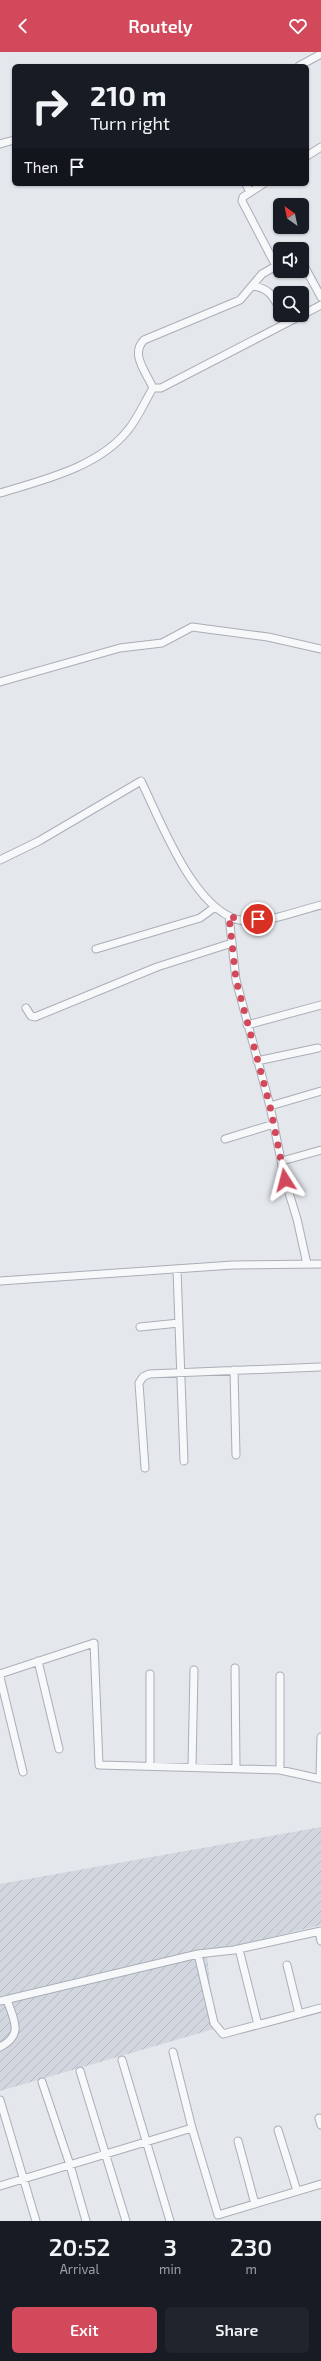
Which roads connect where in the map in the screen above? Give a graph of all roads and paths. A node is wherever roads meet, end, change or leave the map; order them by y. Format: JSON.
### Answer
{"nodes":[{"id":1,"x":321,"y":54,"type":"edge"},
{"id":2,"x":303,"y":64,"type":"edge"},
{"id":3,"x":12,"y":141,"type":"edge"},
{"id":4,"x":0,"y":144,"type":"edge"},
{"id":5,"x":321,"y":147,"type":"edge"},
{"id":6,"x":309,"y":155,"type":"edge"},
{"id":7,"x":247,"y":186,"type":"edge"},
{"id":8,"x":260,"y":186,"type":"edge"},
{"id":9,"x":250,"y":192,"type":"junction"},
{"id":10,"x":309,"y":275,"type":"edge"},
{"id":11,"x":252,"y":286,"type":"junction"},
{"id":12,"x":273,"y":296,"type":"edge"},
{"id":13,"x":321,"y":297,"type":"edge"},
{"id":14,"x":321,"y":305,"type":"edge"},
{"id":15,"x":309,"y":311,"type":"edge"},
{"id":16,"x":288,"y":322,"type":"edge"},
{"id":17,"x":153,"y":388,"type":"junction"},
{"id":18,"x":0,"y":493,"type":"edge"},
{"id":19,"x":321,"y":650,"type":"edge"},
{"id":20,"x":0,"y":682,"type":"edge"},
{"id":21,"x":0,"y":860,"type":"edge"},
{"id":22,"x":321,"y":905,"type":"edge"},
{"id":23,"x":215,"y":907,"type":"junction"},
{"id":24,"x":229,"y":916,"type":"junction"},
{"id":25,"x":232,"y":943,"type":"junction"},
{"id":26,"x":96,"y":949,"type":"dead end"},
{"id":27,"x":321,"y":1005,"type":"edge"},
{"id":28,"x":26,"y":1008,"type":"dead end"},
{"id":29,"x":247,"y":1024,"type":"junction"},
{"id":30,"x":318,"y":1048,"type":"dead end"},
{"id":31,"x":257,"y":1061,"type":"junction"},
{"id":32,"x":321,"y":1091,"type":"edge"},
{"id":33,"x":270,"y":1106,"type":"junction"},
{"id":34,"x":274,"y":1124,"type":"junction"},
{"id":35,"x":225,"y":1139,"type":"dead end"},
{"id":36,"x":321,"y":1150,"type":"edge"},
{"id":37,"x":282,"y":1161,"type":"junction"},
{"id":38,"x":307,"y":1264,"type":"junction"},
{"id":39,"x":321,"y":1264,"type":"edge"},
{"id":40,"x":177,"y":1270,"type":"junction"},
{"id":41,"x":0,"y":1280,"type":"edge"},
{"id":42,"x":179,"y":1323,"type":"junction"},
{"id":43,"x":140,"y":1327,"type":"dead end"},
{"id":44,"x":320,"y":1366,"type":"edge"},
{"id":45,"x":234,"y":1370,"type":"junction"},
{"id":46,"x":181,"y":1372,"type":"junction"},
{"id":47,"x":236,"y":1455,"type":"dead end"},
{"id":48,"x":184,"y":1461,"type":"dead end"},
{"id":49,"x":145,"y":1468,"type":"dead end"},
{"id":50,"x":38,"y":1661,"type":"junction"},
{"id":51,"x":235,"y":1668,"type":"dead end"},
{"id":52,"x":194,"y":1670,"type":"dead end"},
{"id":53,"x":0,"y":1674,"type":"edge"},
{"id":54,"x":150,"y":1674,"type":"dead end"},
{"id":55,"x":280,"y":1676,"type":"dead end"},
{"id":56,"x":0,"y":1677,"type":"edge"},
{"id":57,"x":321,"y":1737,"type":"edge"},
{"id":58,"x":59,"y":1749,"type":"dead end"},
{"id":59,"x":150,"y":1766,"type":"junction"},
{"id":60,"x":192,"y":1767,"type":"junction"},
{"id":61,"x":236,"y":1768,"type":"junction"},
{"id":62,"x":280,"y":1770,"type":"junction"},
{"id":63,"x":23,"y":1772,"type":"dead end"},
{"id":64,"x":321,"y":1779,"type":"edge"},
{"id":65,"x":320,"y":1932,"type":"edge"},
{"id":66,"x":321,"y":1941,"type":"edge"},
{"id":67,"x":239,"y":1949,"type":"junction"},
{"id":68,"x":198,"y":1954,"type":"junction"},
{"id":69,"x":287,"y":1965,"type":"dead end"},
{"id":70,"x":4,"y":2001,"type":"edge"},
{"id":71,"x":321,"y":2008,"type":"edge"},
{"id":72,"x":299,"y":2014,"type":"junction"},
{"id":73,"x":258,"y":2025,"type":"junction"},
{"id":74,"x":0,"y":2047,"type":"edge"},
{"id":75,"x":173,"y":2052,"type":"dead end"},
{"id":76,"x":122,"y":2060,"type":"dead end"},
{"id":77,"x":80,"y":2071,"type":"dead end"},
{"id":78,"x":42,"y":2082,"type":"dead end"},
{"id":79,"x":0,"y":2100,"type":"edge"},
{"id":80,"x":192,"y":2128,"type":"junction"},
{"id":81,"x":278,"y":2130,"type":"dead end"},
{"id":82,"x":238,"y":2141,"type":"dead end"},
{"id":83,"x":146,"y":2142,"type":"junction"},
{"id":84,"x":106,"y":2154,"type":"junction"},
{"id":85,"x":70,"y":2165,"type":"junction"},
{"id":86,"x":23,"y":2179,"type":"junction"},
{"id":87,"x":321,"y":2184,"type":"edge"},
{"id":88,"x":0,"y":2186,"type":"edge"},
{"id":89,"x":297,"y":2191,"type":"junction"},
{"id":90,"x":255,"y":2204,"type":"junction"},
{"id":91,"x":36,"y":2221,"type":"edge"},
{"id":92,"x":86,"y":2221,"type":"edge"},
{"id":93,"x":126,"y":2221,"type":"edge"},
{"id":94,"x":170,"y":2221,"type":"edge"}],
"edges":[{"from":1,"to":2,"type":"street"},
{"from":3,"to":4,"type":"street"},
{"from":5,"to":6,"type":"street"},
{"from":7,"to":9,"type":"street"},
{"from":8,"to":9,"type":"street"},
{"from":9,"to":11,"type":"street"},
{"from":10,"to":13,"type":"street"},
{"from":11,"to":12,"type":"street"},
{"from":11,"to":17,"type":"street"},
{"from":14,"to":15,"type":"street"},
{"from":16,"to":17,"type":"street"},
{"from":17,"to":18,"type":"street"},
{"from":19,"to":20,"type":"street"},
{"from":21,"to":23,"type":"street"},
{"from":22,"to":24,"type":"street"},
{"from":23,"to":24,"type":"street"},
{"from":23,"to":26,"type":"street"},
{"from":24,"to":25,"type":"street"},
{"from":25,"to":28,"type":"street"},
{"from":25,"to":29,"type":"street"},
{"from":27,"to":29,"type":"street"},
{"from":29,"to":31,"type":"street"},
{"from":30,"to":31,"type":"street"},
{"from":31,"to":33,"type":"street"},
{"from":32,"to":33,"type":"street"},
{"from":33,"to":34,"type":"street"},
{"from":34,"to":35,"type":"street"},
{"from":34,"to":37,"type":"street"},
{"from":36,"to":37,"type":"street"},
{"from":37,"to":38,"type":"street"},
{"from":38,"to":39,"type":"street"},
{"from":38,"to":40,"type":"street"},
{"from":40,"to":41,"type":"street"},
{"from":40,"to":42,"type":"street"},
{"from":42,"to":43,"type":"street"},
{"from":42,"to":46,"type":"street"},
{"from":44,"to":45,"type":"street"},
{"from":45,"to":46,"type":"street"},
{"from":45,"to":47,"type":"street"},
{"from":46,"to":48,"type":"street"},
{"from":46,"to":49,"type":"street"},
{"from":50,"to":53,"type":"street"},
{"from":50,"to":58,"type":"street"},
{"from":50,"to":59,"type":"street"},
{"from":51,"to":61,"type":"street"},
{"from":52,"to":60,"type":"street"},
{"from":54,"to":59,"type":"street"},
{"from":55,"to":62,"type":"street"},
{"from":56,"to":63,"type":"street"},
{"from":57,"to":64,"type":"street"},
{"from":59,"to":60,"type":"street"},
{"from":60,"to":61,"type":"street"},
{"from":61,"to":62,"type":"street"},
{"from":62,"to":64,"type":"street"},
{"from":65,"to":66,"type":"street"},
{"from":65,"to":67,"type":"street"},
{"from":67,"to":68,"type":"street"},
{"from":67,"to":73,"type":"street"},
{"from":68,"to":70,"type":"street"},
{"from":68,"to":73,"type":"street"},
{"from":69,"to":72,"type":"street"},
{"from":70,"to":74,"type":"street"},
{"from":71,"to":72,"type":"street"},
{"from":72,"to":73,"type":"street"},
{"from":75,"to":80,"type":"street"},
{"from":76,"to":83,"type":"street"},
{"from":77,"to":84,"type":"street"},
{"from":78,"to":85,"type":"street"},
{"from":79,"to":86,"type":"street"},
{"from":80,"to":83,"type":"street"},
{"from":80,"to":90,"type":"street"},
{"from":81,"to":89,"type":"street"},
{"from":82,"to":90,"type":"street"},
{"from":83,"to":84,"type":"street"},
{"from":83,"to":94,"type":"street"},
{"from":84,"to":85,"type":"street"},
{"from":84,"to":93,"type":"street"},
{"from":85,"to":86,"type":"street"},
{"from":85,"to":92,"type":"street"},
{"from":86,"to":88,"type":"street"},
{"from":86,"to":91,"type":"street"},
{"from":87,"to":89,"type":"street"},
{"from":89,"to":90,"type":"street"}]}
